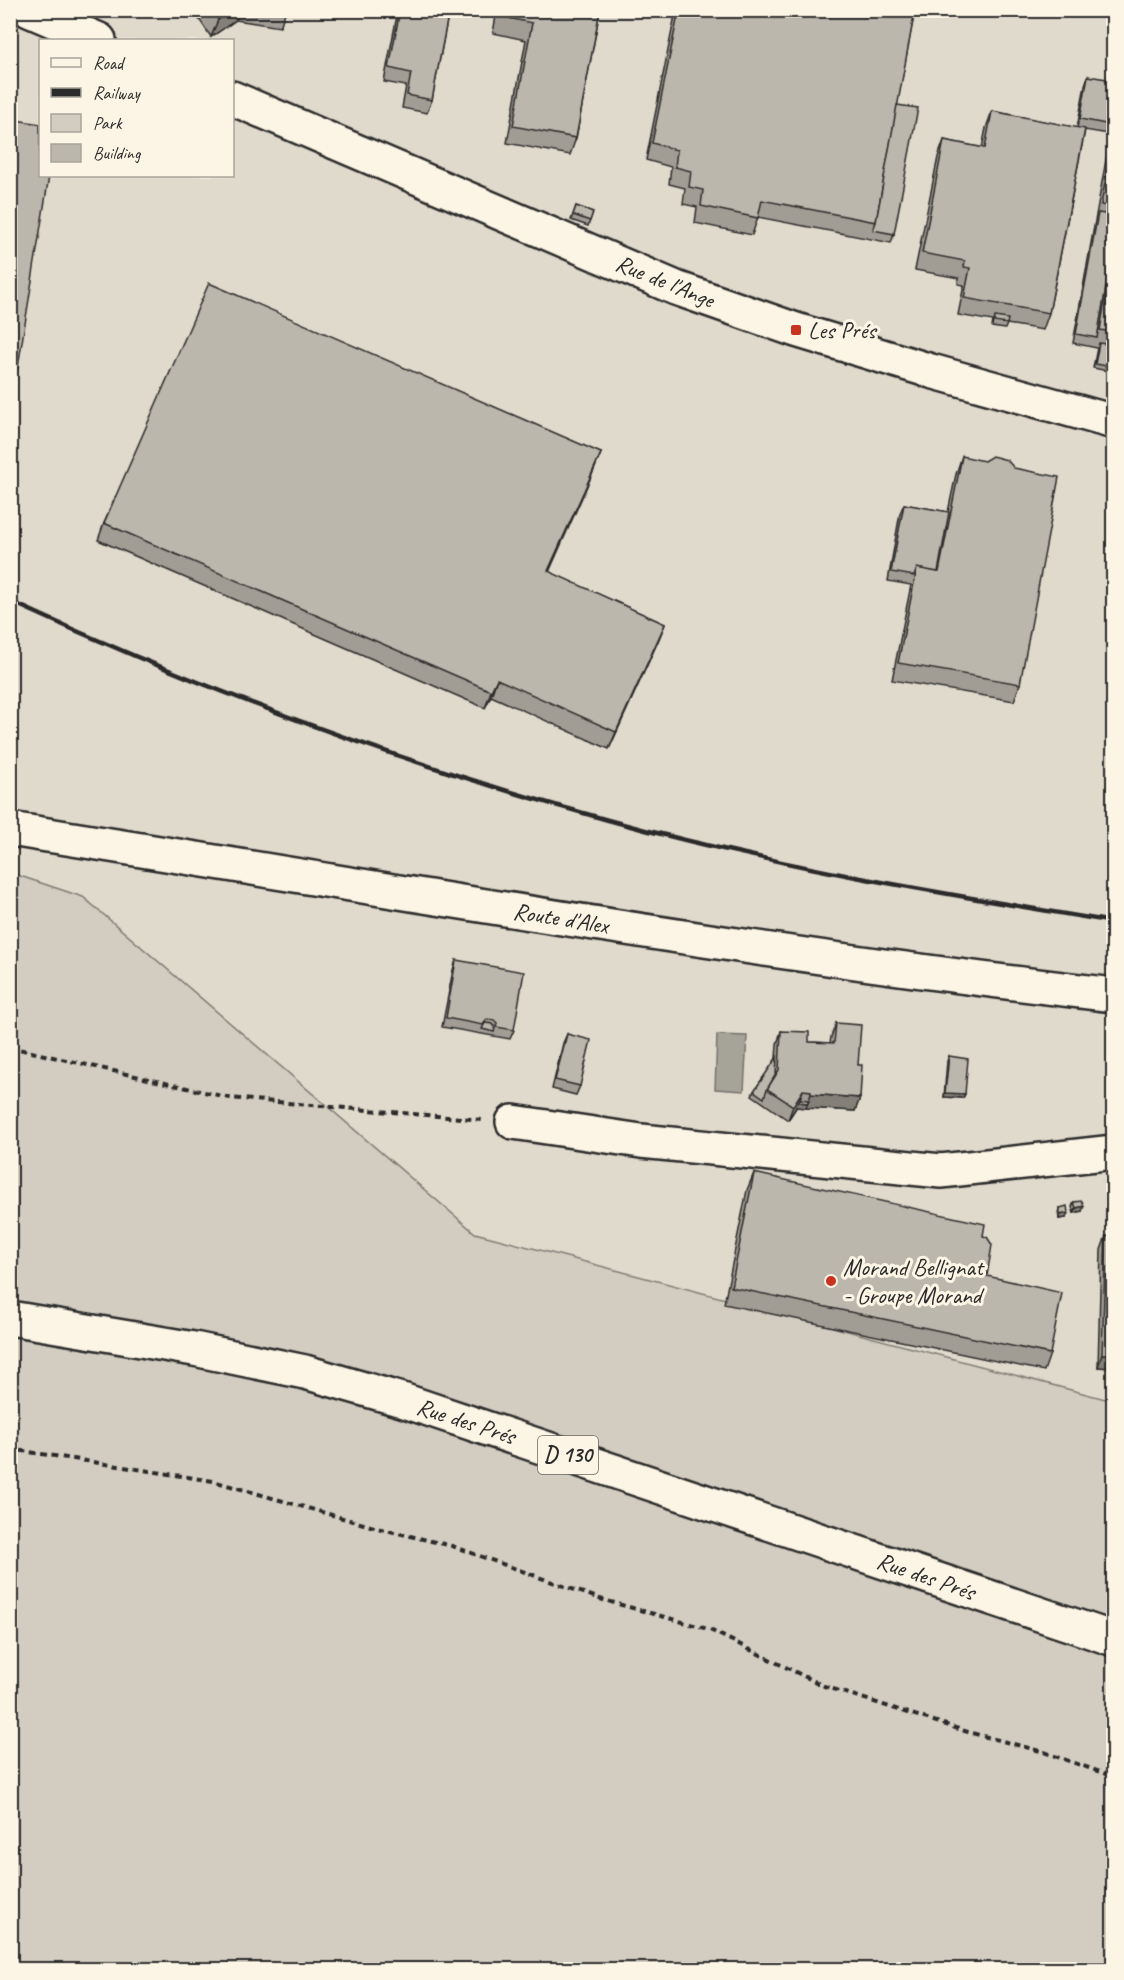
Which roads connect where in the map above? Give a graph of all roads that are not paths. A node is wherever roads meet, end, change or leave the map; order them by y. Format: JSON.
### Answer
{"nodes":[{"id":1,"x":28,"y":10,"type":"edge"},
{"id":2,"x":97,"y":39,"type":"edge"},
{"id":3,"x":234,"y":99,"type":"edge"},
{"id":4,"x":1113,"y":422,"type":"edge"},
{"id":5,"x":10,"y":829,"type":"edge"},
{"id":6,"x":1113,"y":995,"type":"edge"},
{"id":7,"x":513,"y":1122,"type":"road end"},
{"id":8,"x":1113,"y":1152,"type":"edge"},
{"id":9,"x":10,"y":1318,"type":"edge"},
{"id":10,"x":1113,"y":1639,"type":"edge"}],
"edges":[{"from":1,"to":2,"type":"street"},
{"from":3,"to":4,"type":"street","name":"Rue de l'Ange"},
{"from":5,"to":6,"type":"street","name":"Route d'Alex"},
{"from":7,"to":8,"type":"street"},
{"from":9,"to":10,"type":"street","name":"Rue des Prés","number":"D 130"}]}
